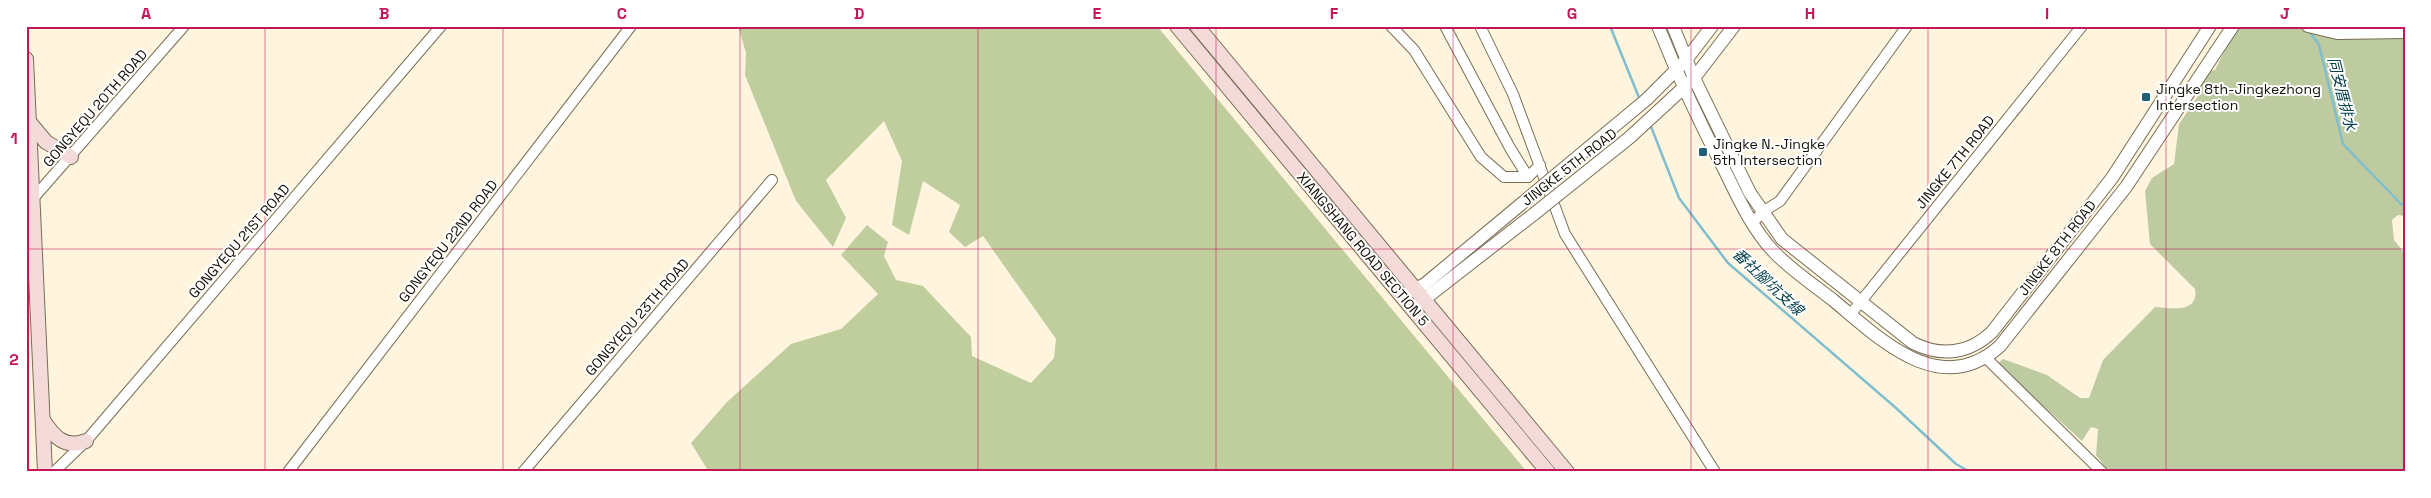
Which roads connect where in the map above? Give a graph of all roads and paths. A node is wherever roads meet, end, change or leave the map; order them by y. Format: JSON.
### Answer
{"nodes":[{"id":1,"x":184,"y":26,"type":"edge"},
{"id":2,"x":441,"y":26,"type":"edge"},
{"id":3,"x":631,"y":26,"type":"edge"},
{"id":4,"x":1177,"y":26,"type":"edge"},
{"id":5,"x":1197,"y":26,"type":"edge"},
{"id":6,"x":1391,"y":26,"type":"edge"},
{"id":7,"x":1445,"y":26,"type":"edge"},
{"id":8,"x":1480,"y":26,"type":"edge"},
{"id":9,"x":1658,"y":26,"type":"edge"},
{"id":10,"x":1673,"y":26,"type":"edge"},
{"id":11,"x":1712,"y":26,"type":"edge"},
{"id":12,"x":1734,"y":26,"type":"edge"},
{"id":13,"x":1907,"y":26,"type":"edge"},
{"id":14,"x":2082,"y":26,"type":"edge"},
{"id":15,"x":2210,"y":26,"type":"edge"},
{"id":16,"x":2233,"y":26,"type":"edge"},
{"id":17,"x":2308,"y":26,"type":"edge"},
{"id":18,"x":2405,"y":32,"type":"edge"},
{"id":19,"x":26,"y":59,"type":"edge"},
{"id":20,"x":1686,"y":60,"type":"junction"},
{"id":21,"x":1676,"y":70,"type":"junction"},
{"id":22,"x":26,"y":75,"type":"edge"},
{"id":23,"x":1694,"y":78,"type":"junction"},
{"id":24,"x":1684,"y":89,"type":"junction"},
{"id":25,"x":30,"y":123,"type":"junction"},
{"id":26,"x":71,"y":157,"type":"junction"},
{"id":27,"x":1540,"y":165,"type":"junction"},
{"id":28,"x":1528,"y":177,"type":"junction"},
{"id":29,"x":772,"y":180,"type":"dead end"},
{"id":30,"x":30,"y":202,"type":"edge"},
{"id":31,"x":1764,"y":211,"type":"junction"},
{"id":32,"x":1753,"y":222,"type":"junction"},
{"id":33,"x":26,"y":256,"type":"edge"},
{"id":34,"x":36,"y":271,"type":"junction"},
{"id":35,"x":1421,"y":294,"type":"junction"},
{"id":36,"x":1400,"y":298,"type":"junction"},
{"id":37,"x":1860,"y":302,"type":"junction"},
{"id":38,"x":1409,"y":310,"type":"junction"},
{"id":39,"x":1850,"y":314,"type":"junction"},
{"id":40,"x":1986,"y":358,"type":"junction"},
{"id":41,"x":44,"y":420,"type":"junction"},
{"id":42,"x":86,"y":440,"type":"junction"},
{"id":43,"x":45,"y":472,"type":"edge"},
{"id":44,"x":54,"y":472,"type":"edge"},
{"id":45,"x":288,"y":472,"type":"edge"},
{"id":46,"x":523,"y":472,"type":"edge"},
{"id":47,"x":1548,"y":472,"type":"edge"},
{"id":48,"x":1567,"y":472,"type":"edge"},
{"id":49,"x":1715,"y":472,"type":"edge"},
{"id":50,"x":2102,"y":472,"type":"edge"}],
"edges":[{"from":1,"to":26,"type":"street","name":"GONGYEQU 20TH ROAD"},
{"from":2,"to":42,"type":"street","name":"GONGYEQU 21ST ROAD"},
{"from":3,"to":45,"type":"street","name":"GONGYEQU 22ND ROAD"},
{"from":4,"to":36,"type":"main road","name":"XIANGSHANG ROAD SECTION 5"},
{"from":5,"to":35,"type":"main road","name":"XIANGSHANG ROAD SECTION 5"},
{"from":6,"to":28,"type":"street"},
{"from":7,"to":28,"type":"street"},
{"from":8,"to":27,"type":"street"},
{"from":9,"to":21,"type":"street","name":"JINGKE 8TH ROAD"},
{"from":10,"to":20,"type":"street","name":"JINGKE 8TH ROAD"},
{"from":11,"to":20,"type":"street","name":"JINGKE 5TH ROAD"},
{"from":12,"to":23,"type":"street","name":"JINGKE 5TH ROAD"},
{"from":13,"to":31,"type":"street"},
{"from":14,"to":37,"type":"street","name":"JINGKE 7TH ROAD"},
{"from":15,"to":37,"type":"street","name":"JINGKE 8TH ROAD"},
{"from":16,"to":40,"type":"street","name":"JINGKE 8TH ROAD"},
{"from":17,"to":18,"type":"street"},
{"from":19,"to":22,"type":"main road"},
{"from":20,"to":21,"type":"street","name":"JINGKE 5TH ROAD"},
{"from":20,"to":23,"type":"street","name":"JINGKE 8TH ROAD"},
{"from":21,"to":24,"type":"street","name":"JINGKE 8TH ROAD"},
{"from":21,"to":35,"type":"street","name":"JINGKE 5TH ROAD","bridge":true},
{"from":22,"to":25,"type":"main road"},
{"from":23,"to":24,"type":"street","name":"JINGKE 5TH ROAD"},
{"from":23,"to":31,"type":"street","name":"JINGKE 8TH ROAD"},
{"from":24,"to":32,"type":"street","name":"JINGKE 8TH ROAD"},
{"from":24,"to":35,"type":"street","name":"JINGKE 5TH ROAD","bridge":true},
{"from":25,"to":26,"type":"main road"},
{"from":25,"to":30,"type":"main road"},
{"from":26,"to":30,"type":"street","name":"GONGYEQU 20TH ROAD"},
{"from":27,"to":28,"type":"street"},
{"from":27,"to":49,"type":"street"},
{"from":29,"to":46,"type":"street","name":"GONGYEQU 23TH ROAD"},
{"from":30,"to":34,"type":"main road"},
{"from":31,"to":32,"type":"street"},
{"from":31,"to":37,"type":"street","name":"JINGKE 8TH ROAD"},
{"from":32,"to":39,"type":"street","name":"JINGKE 8TH ROAD"},
{"from":33,"to":34,"type":"main road"},
{"from":34,"to":41,"type":"main road"},
{"from":35,"to":36,"type":"street","name":"JINGKE 5TH ROAD"},
{"from":35,"to":38,"type":"street","name":"JINGKE 5TH ROAD"},
{"from":35,"to":48,"type":"main road","name":"XIANGSHANG ROAD SECTION 5"},
{"from":36,"to":38,"type":"main road","name":"XIANGSHANG ROAD SECTION 5"},
{"from":37,"to":39,"type":"street","name":"JINGKE 7TH ROAD"},
{"from":38,"to":47,"type":"main road","name":"XIANGSHANG ROAD SECTION 5"},
{"from":39,"to":40,"type":"street","name":"JINGKE 8TH ROAD"},
{"from":40,"to":50,"type":"street"},
{"from":41,"to":42,"type":"main road"},
{"from":41,"to":43,"type":"main road"},
{"from":42,"to":44,"type":"street","name":"GONGYEQU 21ST ROAD"}]}
